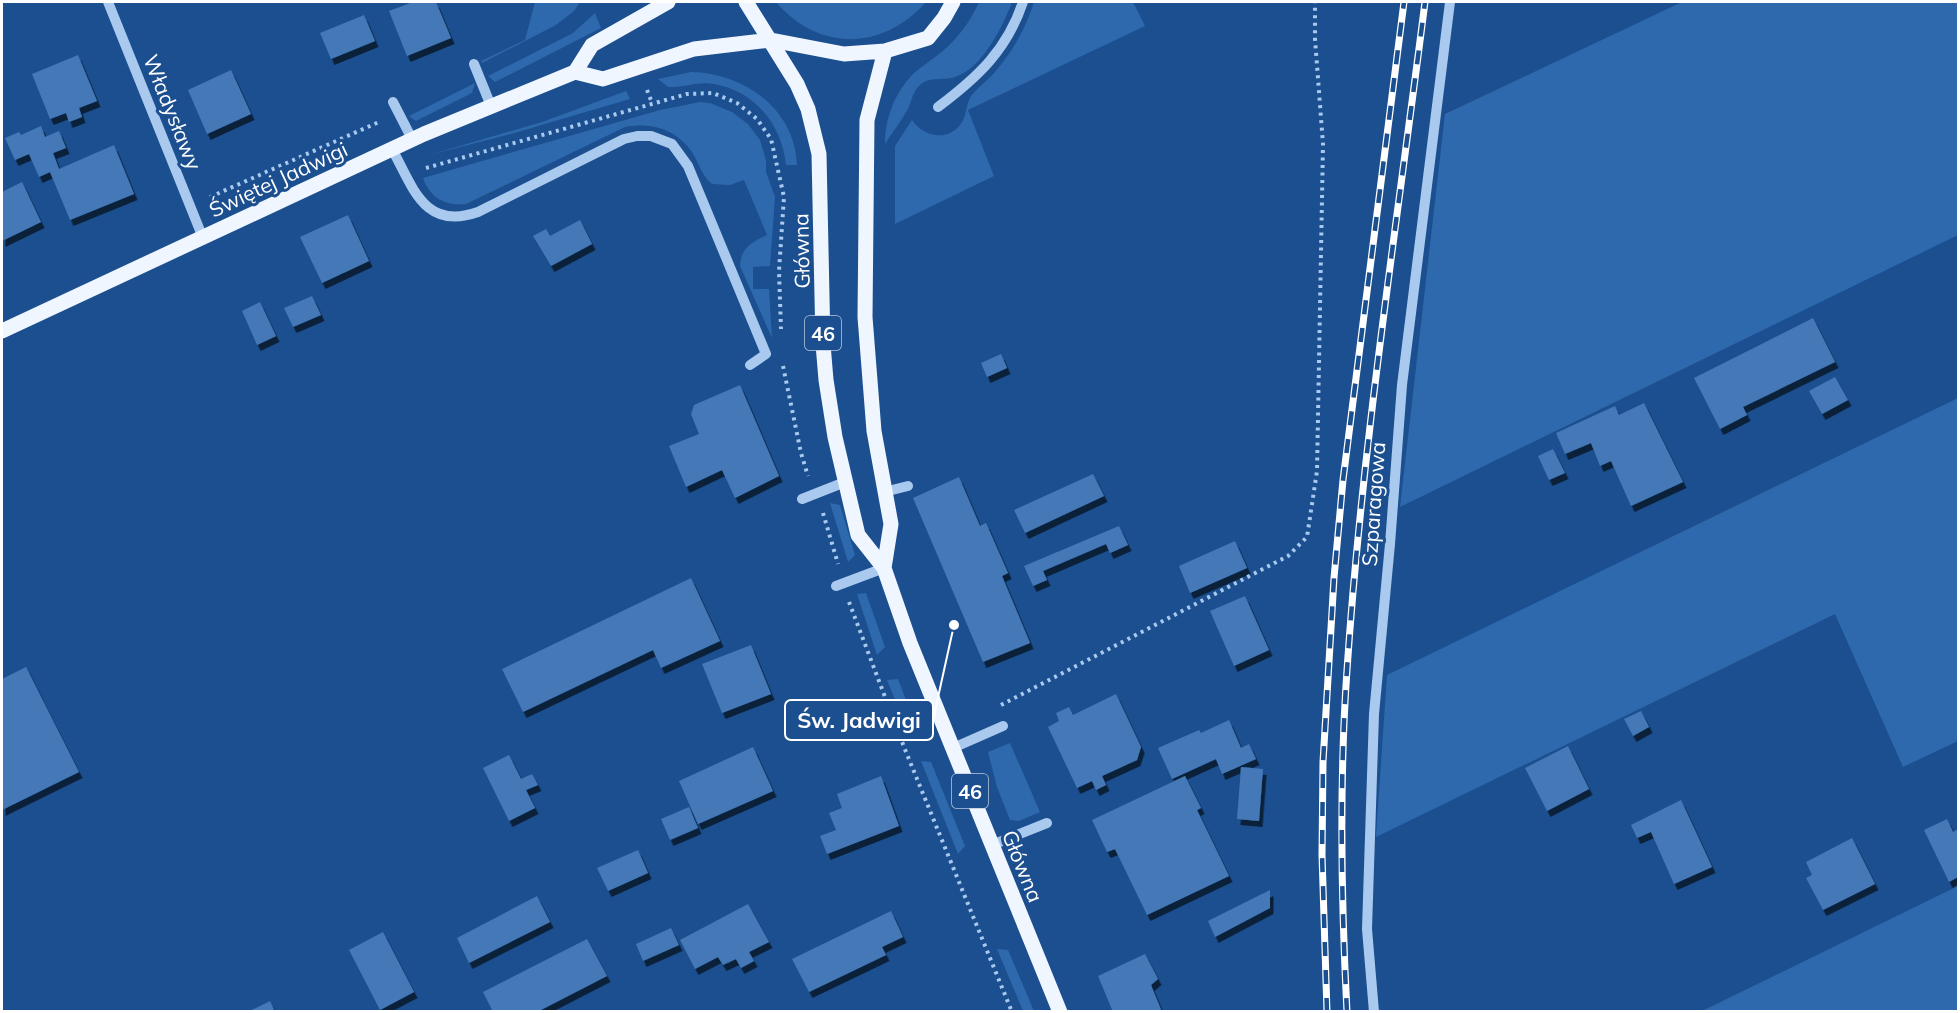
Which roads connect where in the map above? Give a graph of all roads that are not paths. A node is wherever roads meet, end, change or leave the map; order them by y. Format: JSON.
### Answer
{"nodes":[{"id":1,"x":108,"y":2,"type":"edge"},
{"id":2,"x":668,"y":2,"type":"edge"},
{"id":3,"x":746,"y":2,"type":"edge"},
{"id":4,"x":953,"y":2,"type":"edge"},
{"id":5,"x":1023,"y":2,"type":"edge"},
{"id":6,"x":1450,"y":2,"type":"edge"},
{"id":7,"x":771,"y":40,"type":"junction"},
{"id":8,"x":885,"y":51,"type":"junction"},
{"id":9,"x":474,"y":64,"type":"dead end"},
{"id":10,"x":575,"y":72,"type":"junction"},
{"id":11,"x":393,"y":102,"type":"dead end"},
{"id":12,"x":491,"y":106,"type":"junction"},
{"id":13,"x":938,"y":107,"type":"dead end"},
{"id":14,"x":412,"y":139,"type":"junction"},
{"id":15,"x":392,"y":149,"type":"junction"},
{"id":16,"x":203,"y":238,"type":"junction"},
{"id":17,"x":2,"y":331,"type":"edge"},
{"id":18,"x":750,"y":365,"type":"dead end"},
{"id":19,"x":845,"y":482,"type":"junction"},
{"id":20,"x":908,"y":486,"type":"dead end"},
{"id":21,"x":884,"y":492,"type":"junction"},
{"id":22,"x":802,"y":499,"type":"dead end"},
{"id":23,"x":884,"y":568,"type":"junction"},
{"id":24,"x":840,"y":584,"type":"road end"},
{"id":25,"x":1003,"y":726,"type":"dead end"},
{"id":26,"x":953,"y":748,"type":"junction"},
{"id":27,"x":1047,"y":823,"type":"dead end"},
{"id":28,"x":992,"y":845,"type":"junction"},
{"id":29,"x":1060,"y":1011,"type":"edge"},
{"id":30,"x":1374,"y":1011,"type":"edge"}],
"edges":[{"from":1,"to":16,"type":"street","name":"Władysławy"},
{"from":2,"to":10,"type":"main road"},
{"from":3,"to":7,"type":"main road","number":"46"},
{"from":4,"to":8,"type":"main road"},
{"from":5,"to":13,"type":"street"},
{"from":6,"to":30,"type":"street","name":"Szparagowa"},
{"from":7,"to":8,"type":"main road"},
{"from":7,"to":10,"type":"main road"},
{"from":7,"to":19,"type":"main road","name":"Główna","number":"46"},
{"from":8,"to":21,"type":"main road","name":"Główna","number":"46"},
{"from":9,"to":12,"type":"street"},
{"from":10,"to":12,"type":"main road","name":"Świętej Jadwigi"},
{"from":11,"to":14,"type":"street"},
{"from":12,"to":14,"type":"main road","name":"Świętej Jadwigi"},
{"from":14,"to":15,"type":"main road","name":"Świętej Jadwigi"},
{"from":15,"to":16,"type":"main road","name":"Świętej Jadwigi"},
{"from":15,"to":18,"type":"street"},
{"from":16,"to":17,"type":"main road","name":"Świętej Jadwigi"},
{"from":19,"to":22,"type":"street"},
{"from":19,"to":23,"type":"main road","name":"Główna","number":"46"},
{"from":20,"to":21,"type":"street"},
{"from":21,"to":23,"type":"main road","name":"Główna","number":"46"},
{"from":23,"to":24,"type":"street"},
{"from":23,"to":26,"type":"main road","name":"Główna","number":"46"},
{"from":25,"to":26,"type":"street"},
{"from":26,"to":28,"type":"main road","name":"Główna","number":"46"},
{"from":27,"to":28,"type":"street"},
{"from":28,"to":29,"type":"main road","name":"Główna","number":"46"}]}
